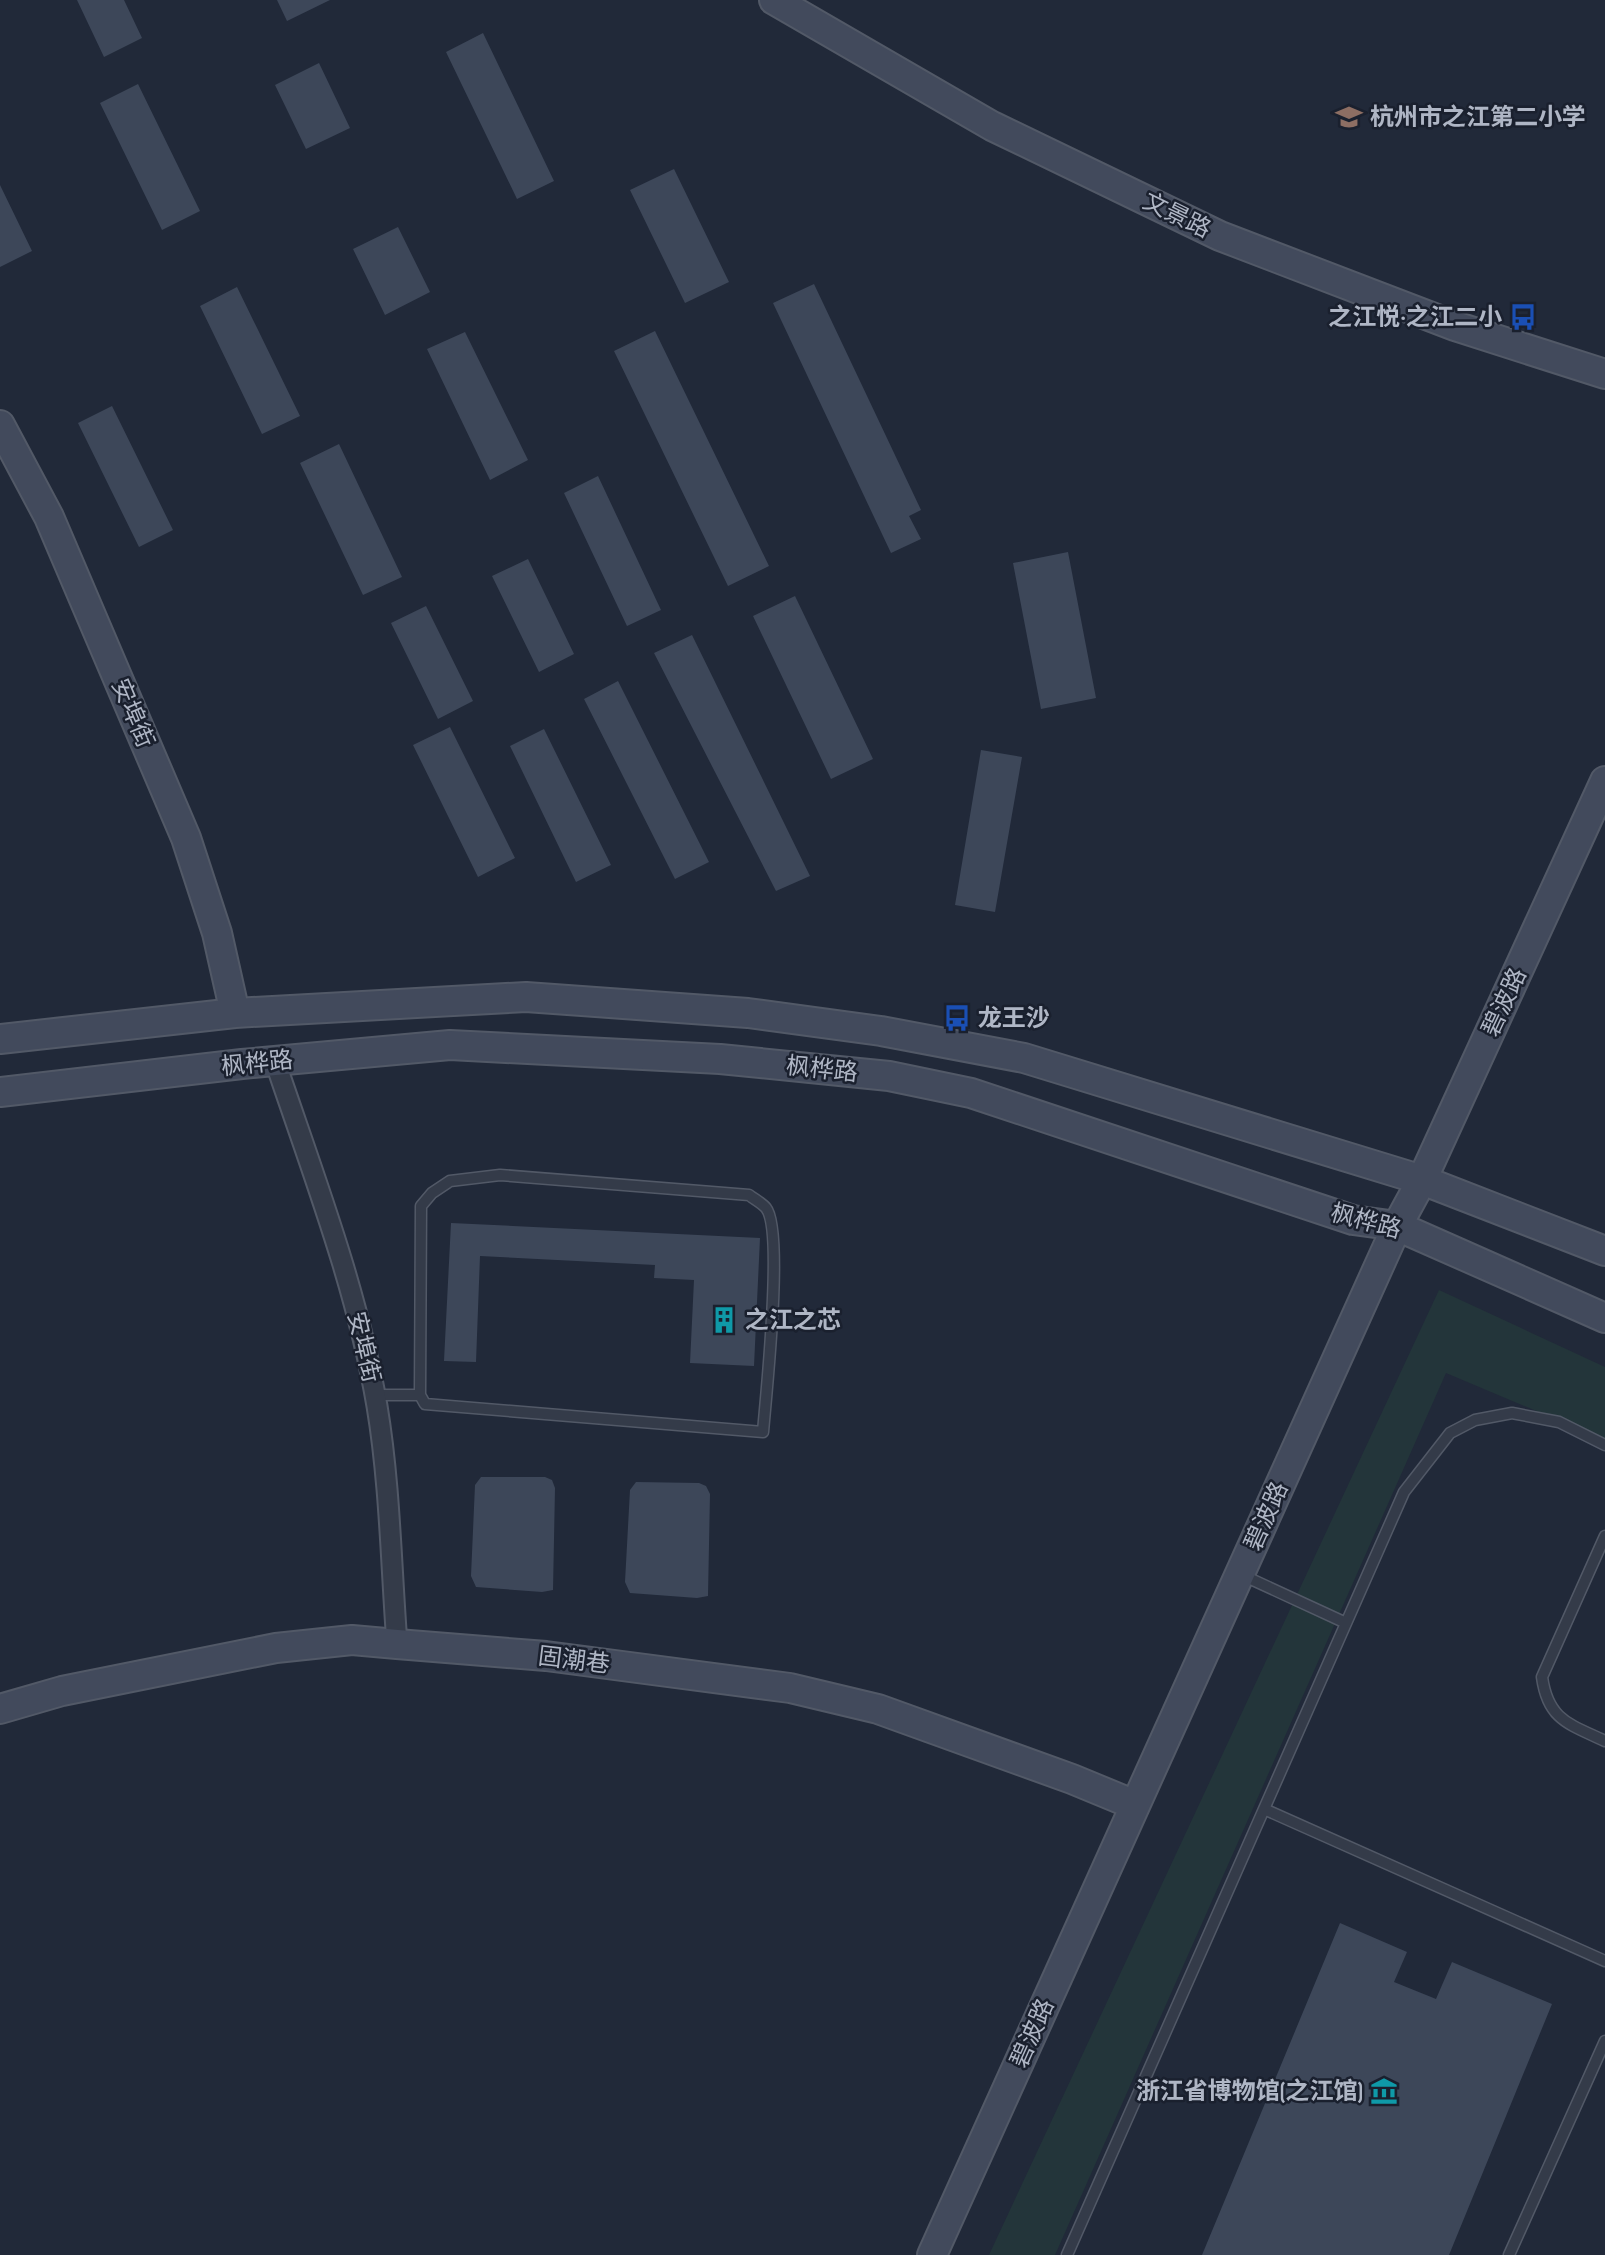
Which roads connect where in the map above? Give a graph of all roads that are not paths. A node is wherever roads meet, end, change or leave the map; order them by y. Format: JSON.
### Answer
{"nodes":[{"id":1,"x":774,"y":0,"type":"edge"},
{"id":2,"x":1605,"y":374,"type":"edge"},
{"id":3,"x":0,"y":425,"type":"edge"},
{"id":4,"x":1605,"y":781,"type":"edge"},
{"id":5,"x":235,"y":1013,"type":"junction"},
{"id":6,"x":0,"y":1039,"type":"edge"},
{"id":7,"x":275,"y":1061,"type":"junction"},
{"id":8,"x":0,"y":1092,"type":"edge"},
{"id":9,"x":1422,"y":1180,"type":"junction"},
{"id":10,"x":1397,"y":1226,"type":"junction"},
{"id":11,"x":1605,"y":1251,"type":"edge"},
{"id":12,"x":1605,"y":1318,"type":"edge"},
{"id":13,"x":375,"y":1395,"type":"junction"},
{"id":14,"x":420,"y":1395,"type":"junction"},
{"id":15,"x":1605,"y":1445,"type":"edge"},
{"id":16,"x":1605,"y":1536,"type":"edge"},
{"id":17,"x":1240,"y":1574,"type":"junction"},
{"id":18,"x":1346,"y":1623,"type":"junction"},
{"id":19,"x":397,"y":1644,"type":"junction"},
{"id":20,"x":0,"y":1709,"type":"edge"},
{"id":21,"x":1605,"y":1741,"type":"edge"},
{"id":22,"x":1135,"y":1805,"type":"junction"},
{"id":23,"x":1264,"y":1810,"type":"junction"},
{"id":24,"x":1605,"y":1961,"type":"edge"},
{"id":25,"x":1605,"y":2041,"type":"edge"},
{"id":26,"x":932,"y":2255,"type":"edge"},
{"id":27,"x":1067,"y":2255,"type":"edge"},
{"id":28,"x":1508,"y":2255,"type":"edge"}],
"edges":[{"from":1,"to":2,"type":"street","name":"文景路"},
{"from":3,"to":5,"type":"street","name":"安埠街"},
{"from":4,"to":9,"type":"street","name":"碧波路"},
{"from":5,"to":6,"type":"street","name":"枫桦路"},
{"from":5,"to":9,"type":"street","name":"枫桦路"},
{"from":7,"to":8,"type":"street","name":"枫桦路"},
{"from":7,"to":10,"type":"street","name":"枫桦路"},
{"from":7,"to":13,"type":"street","name":"安埠街"},
{"from":9,"to":10,"type":"street","name":"碧波路"},
{"from":9,"to":11,"type":"street","name":"枫桦路"},
{"from":10,"to":12,"type":"street","name":"枫桦路"},
{"from":10,"to":17,"type":"street","name":"碧波路"},
{"from":13,"to":14,"type":"lane"},
{"from":13,"to":19,"type":"street","name":"安埠街"},
{"from":14,"to":14,"type":"lane"},
{"from":15,"to":18,"type":"lane"},
{"from":16,"to":21,"type":"lane"},
{"from":17,"to":18,"type":"lane"},
{"from":17,"to":22,"type":"street","name":"碧波路"},
{"from":18,"to":23,"type":"lane"},
{"from":19,"to":20,"type":"street","name":"固潮巷"},
{"from":19,"to":22,"type":"street","name":"固潮巷"},
{"from":22,"to":26,"type":"street","name":"碧波路"},
{"from":23,"to":24,"type":"lane"},
{"from":23,"to":27,"type":"lane"},
{"from":25,"to":28,"type":"lane"}]}
